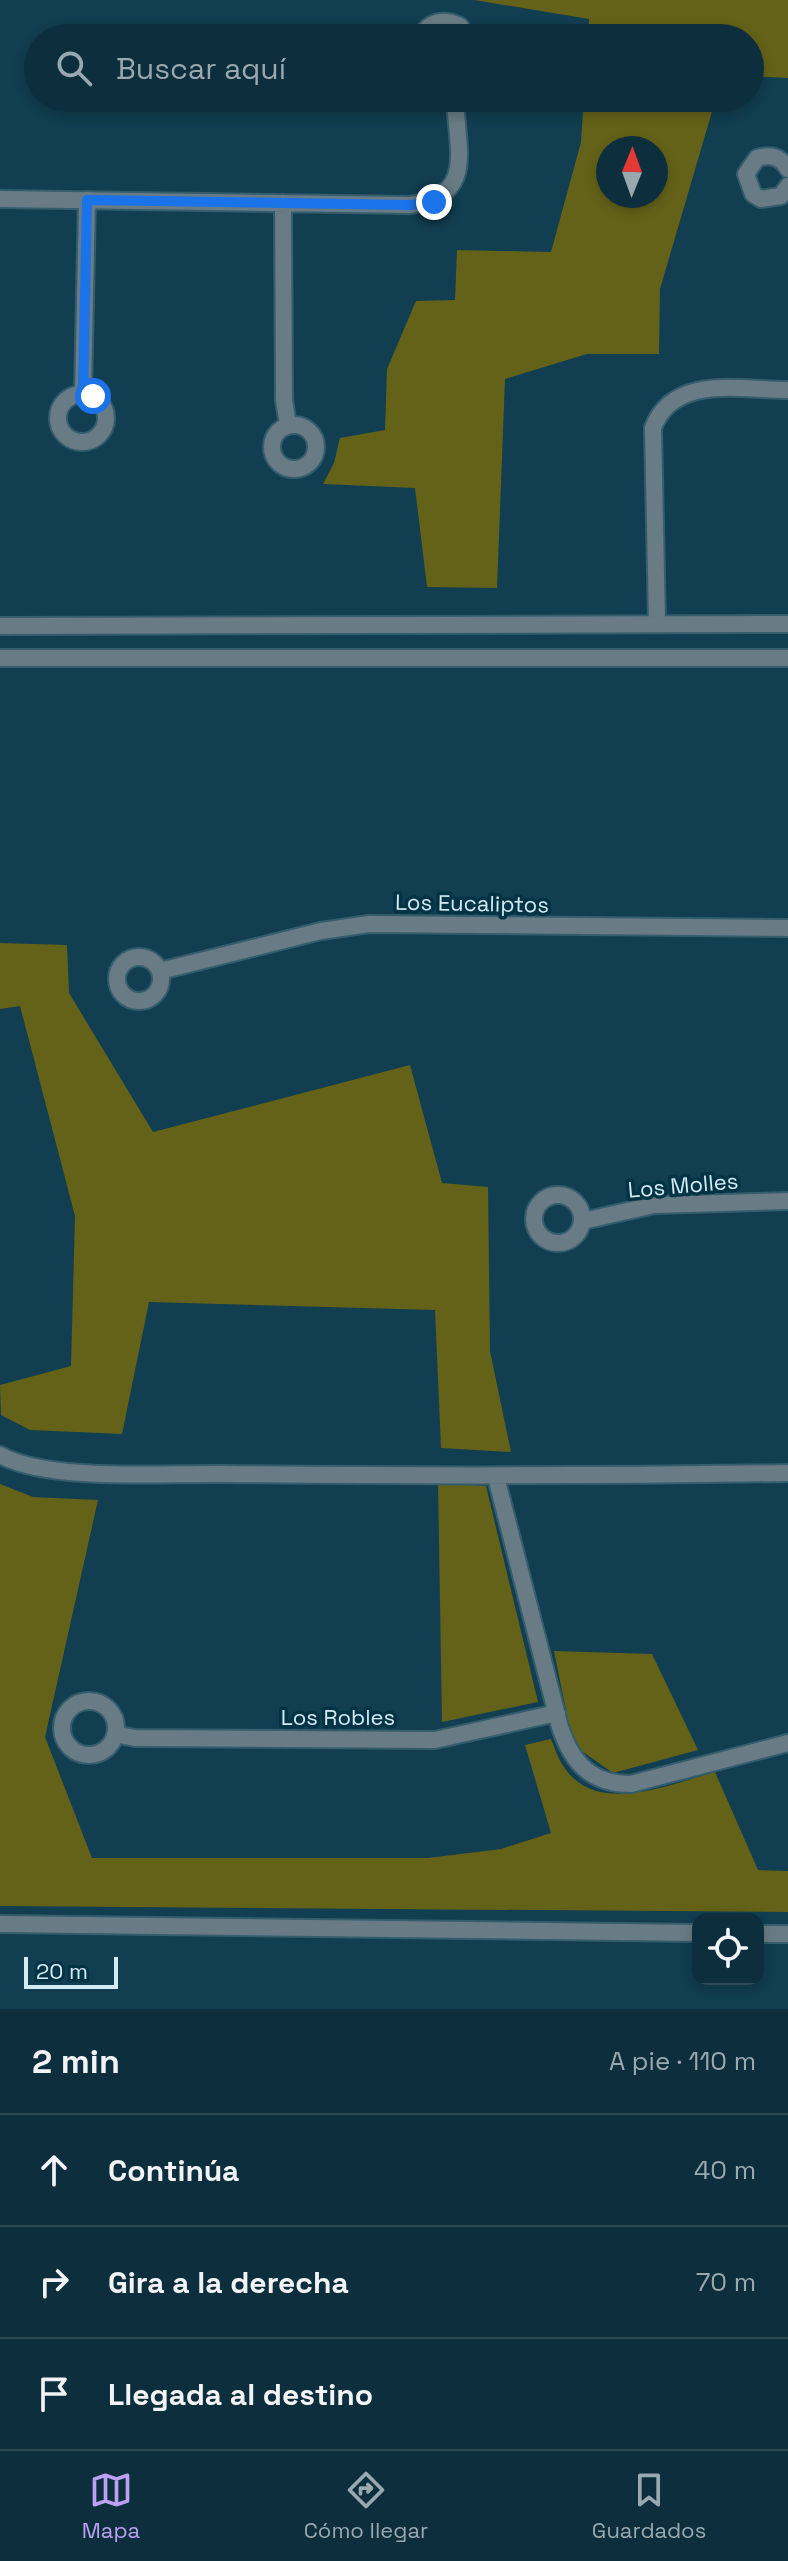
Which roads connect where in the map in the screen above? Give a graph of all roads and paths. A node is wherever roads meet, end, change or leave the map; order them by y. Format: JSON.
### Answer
{"nodes":[{"id":1,"x":456,"y":112,"type":"edge"},
{"id":2,"x":788,"y":169,"type":"edge"},
{"id":3,"x":788,"y":186,"type":"edge"},
{"id":4,"x":0,"y":199,"type":"edge"},
{"id":5,"x":87,"y":200,"type":"junction"},
{"id":6,"x":283,"y":203,"type":"junction"},
{"id":7,"x":788,"y":390,"type":"edge"},
{"id":8,"x":83,"y":394,"type":"dead end"},
{"id":9,"x":288,"y":425,"type":"dead end"},
{"id":10,"x":657,"y":622,"type":"junction"},
{"id":11,"x":788,"y":624,"type":"edge"},
{"id":12,"x":0,"y":626,"type":"edge"},
{"id":13,"x":0,"y":658,"type":"edge"},
{"id":14,"x":788,"y":658,"type":"edge"},
{"id":15,"x":788,"y":928,"type":"edge"},
{"id":16,"x":160,"y":971,"type":"dead end"},
{"id":17,"x":788,"y":1201,"type":"edge"},
{"id":18,"x":583,"y":1221,"type":"dead end"},
{"id":19,"x":0,"y":1455,"type":"edge"},
{"id":20,"x":788,"y":1473,"type":"edge"},
{"id":21,"x":496,"y":1477,"type":"junction"},
{"id":22,"x":557,"y":1713,"type":"junction"},
{"id":23,"x":115,"y":1734,"type":"dead end"},
{"id":24,"x":788,"y":1743,"type":"edge"},
{"id":25,"x":0,"y":1924,"type":"edge"},
{"id":26,"x":692,"y":1933,"type":"edge"},
{"id":27,"x":764,"y":1934,"type":"edge"},
{"id":28,"x":788,"y":1934,"type":"edge"}],
"edges":[{"from":1,"to":6,"type":"street"},
{"from":2,"to":3,"type":"street"},
{"from":4,"to":5,"type":"street"},
{"from":5,"to":6,"type":"street"},
{"from":5,"to":8,"type":"street"},
{"from":6,"to":9,"type":"street"},
{"from":7,"to":10,"type":"street"},
{"from":10,"to":11,"type":"street"},
{"from":10,"to":12,"type":"street"},
{"from":13,"to":14,"type":"street"},
{"from":15,"to":16,"type":"street","name":"Los Eucaliptos"},
{"from":17,"to":18,"type":"street","name":"Los Molles"},
{"from":19,"to":21,"type":"street"},
{"from":20,"to":21,"type":"street"},
{"from":21,"to":22,"type":"street"},
{"from":22,"to":23,"type":"street","name":"Los Robles"},
{"from":22,"to":24,"type":"street"},
{"from":25,"to":26,"type":"street"},
{"from":27,"to":28,"type":"street"}]}
